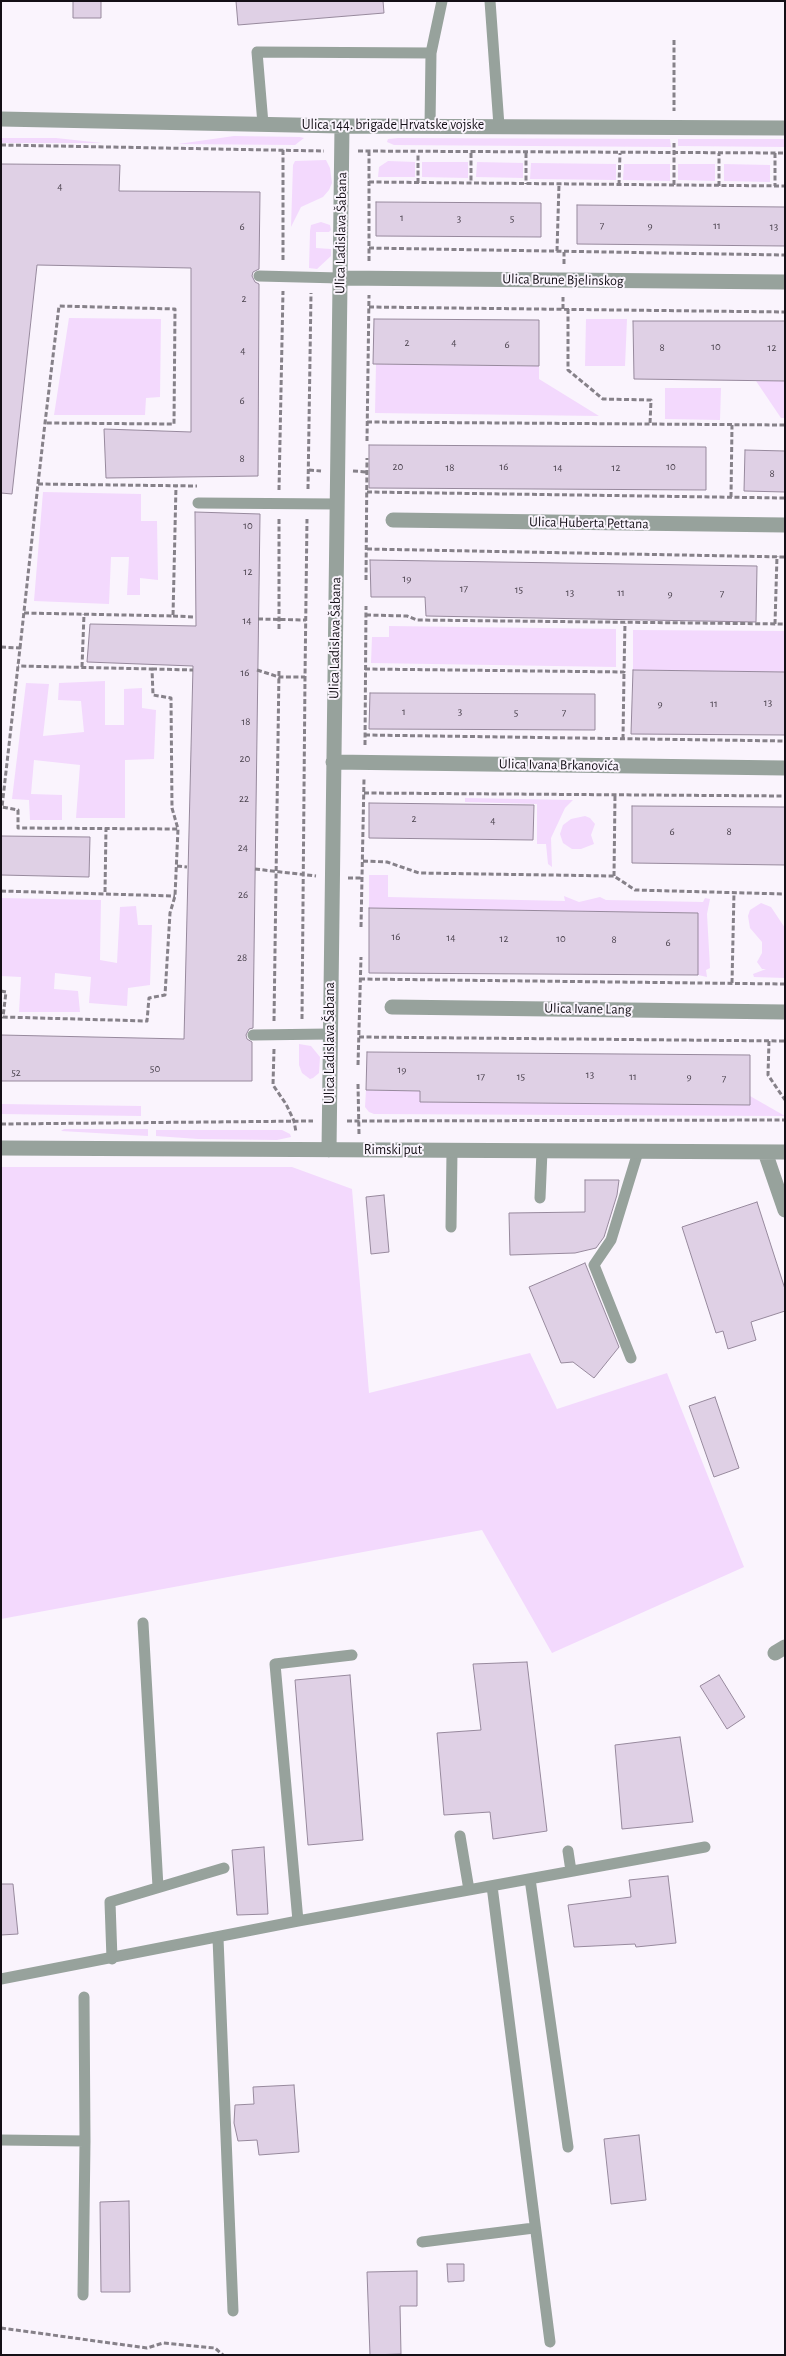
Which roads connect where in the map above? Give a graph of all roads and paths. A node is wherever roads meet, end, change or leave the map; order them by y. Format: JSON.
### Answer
{"nodes":[{"id":1,"x":442,"y":1,"type":"edge"},
{"id":2,"x":490,"y":1,"type":"edge"},
{"id":3,"x":674,"y":40,"type":"dead end"},
{"id":4,"x":431,"y":53,"type":"junction"},
{"id":5,"x":674,"y":112,"type":"dead end"},
{"id":6,"x":1,"y":120,"type":"edge"},
{"id":7,"x":263,"y":124,"type":"junction"},
{"id":8,"x":342,"y":126,"type":"junction"},
{"id":9,"x":430,"y":126,"type":"junction"},
{"id":10,"x":499,"y":126,"type":"junction"},
{"id":11,"x":785,"y":128,"type":"edge"},
{"id":12,"x":1,"y":145,"type":"edge"},
{"id":13,"x":283,"y":150,"type":"junction"},
{"id":14,"x":342,"y":151,"type":"junction"},
{"id":15,"x":369,"y":152,"type":"junction"},
{"id":16,"x":418,"y":152,"type":"junction"},
{"id":17,"x":471,"y":152,"type":"junction"},
{"id":18,"x":526,"y":152,"type":"junction"},
{"id":19,"x":620,"y":153,"type":"junction"},
{"id":20,"x":674,"y":153,"type":"junction"},
{"id":21,"x":719,"y":153,"type":"junction"},
{"id":22,"x":774,"y":153,"type":"junction"},
{"id":23,"x":785,"y":153,"type":"edge"},
{"id":24,"x":369,"y":182,"type":"junction"},
{"id":25,"x":418,"y":182,"type":"junction"},
{"id":26,"x":471,"y":183,"type":"junction"},
{"id":27,"x":526,"y":184,"type":"junction"},
{"id":28,"x":559,"y":184,"type":"junction"},
{"id":29,"x":619,"y":184,"type":"junction"},
{"id":30,"x":674,"y":185,"type":"junction"},
{"id":31,"x":719,"y":186,"type":"junction"},
{"id":32,"x":774,"y":186,"type":"junction"},
{"id":33,"x":785,"y":186,"type":"edge"},
{"id":34,"x":369,"y":248,"type":"junction"},
{"id":35,"x":557,"y":251,"type":"junction"},
{"id":36,"x":785,"y":255,"type":"edge"},
{"id":37,"x":369,"y":264,"type":"dead end"},
{"id":38,"x":283,"y":267,"type":"dead end"},
{"id":39,"x":259,"y":276,"type":"dead end"},
{"id":40,"x":340,"y":278,"type":"junction"},
{"id":41,"x":785,"y":282,"type":"edge"},
{"id":42,"x":311,"y":288,"type":"dead end"},
{"id":43,"x":369,"y":289,"type":"dead end"},
{"id":44,"x":283,"y":290,"type":"dead end"},
{"id":45,"x":369,"y":307,"type":"junction"},
{"id":46,"x":568,"y":309,"type":"junction"},
{"id":47,"x":785,"y":312,"type":"edge"},
{"id":48,"x":368,"y":422,"type":"junction"},
{"id":49,"x":45,"y":424,"type":"junction"},
{"id":50,"x":650,"y":424,"type":"junction"},
{"id":51,"x":732,"y":425,"type":"junction"},
{"id":52,"x":785,"y":425,"type":"edge"},
{"id":53,"x":368,"y":441,"type":"dead end"},
{"id":54,"x":367,"y":458,"type":"dead end"},
{"id":55,"x":309,"y":470,"type":"junction"},
{"id":56,"x":327,"y":471,"type":"dead end"},
{"id":57,"x":348,"y":471,"type":"dead end"},
{"id":58,"x":367,"y":472,"type":"junction"},
{"id":59,"x":38,"y":484,"type":"junction"},
{"id":60,"x":176,"y":486,"type":"junction"},
{"id":61,"x":204,"y":486,"type":"dead end"},
{"id":62,"x":269,"y":487,"type":"dead end"},
{"id":63,"x":279,"y":487,"type":"junction"},
{"id":64,"x":288,"y":487,"type":"dead end"},
{"id":65,"x":298,"y":488,"type":"dead end"},
{"id":66,"x":308,"y":488,"type":"junction"},
{"id":67,"x":367,"y":492,"type":"junction"},
{"id":68,"x":278,"y":493,"type":"dead end"},
{"id":69,"x":308,"y":495,"type":"dead end"},
{"id":70,"x":731,"y":497,"type":"junction"},
{"id":71,"x":785,"y":498,"type":"edge"},
{"id":72,"x":198,"y":503,"type":"dead end"},
{"id":73,"x":337,"y":504,"type":"junction"},
{"id":74,"x":307,"y":512,"type":"dead end"},
{"id":75,"x":279,"y":513,"type":"dead end"},
{"id":76,"x":393,"y":520,"type":"dead end"},
{"id":77,"x":785,"y":525,"type":"edge"},
{"id":78,"x":366,"y":549,"type":"junction"},
{"id":79,"x":777,"y":556,"type":"junction"},
{"id":80,"x":785,"y":556,"type":"edge"},
{"id":81,"x":366,"y":580,"type":"dead end"},
{"id":82,"x":366,"y":606,"type":"dead end"},
{"id":83,"x":24,"y":613,"type":"junction"},
{"id":84,"x":84,"y":614,"type":"junction"},
{"id":85,"x":173,"y":616,"type":"junction"},
{"id":86,"x":366,"y":616,"type":"junction"},
{"id":87,"x":195,"y":618,"type":"dead end"},
{"id":88,"x":258,"y":619,"type":"dead end"},
{"id":89,"x":279,"y":619,"type":"junction"},
{"id":90,"x":306,"y":620,"type":"junction"},
{"id":91,"x":625,"y":622,"type":"junction"},
{"id":92,"x":776,"y":624,"type":"junction"},
{"id":93,"x":785,"y":624,"type":"edge"},
{"id":94,"x":279,"y":631,"type":"dead end"},
{"id":95,"x":1,"y":647,"type":"edge"},
{"id":96,"x":20,"y":648,"type":"junction"},
{"id":97,"x":18,"y":666,"type":"junction"},
{"id":98,"x":82,"y":667,"type":"junction"},
{"id":99,"x":152,"y":670,"type":"junction"},
{"id":100,"x":193,"y":670,"type":"dead end"},
{"id":101,"x":257,"y":670,"type":"dead end"},
{"id":102,"x":279,"y":670,"type":"dead end"},
{"id":103,"x":365,"y":670,"type":"junction"},
{"id":104,"x":624,"y":672,"type":"junction"},
{"id":105,"x":279,"y":677,"type":"junction"},
{"id":106,"x":305,"y":677,"type":"junction"},
{"id":107,"x":365,"y":735,"type":"junction"},
{"id":108,"x":623,"y":739,"type":"junction"},
{"id":109,"x":785,"y":741,"type":"edge"},
{"id":110,"x":365,"y":750,"type":"dead end"},
{"id":111,"x":333,"y":762,"type":"junction"},
{"id":112,"x":785,"y":768,"type":"edge"},
{"id":113,"x":364,"y":773,"type":"dead end"},
{"id":114,"x":364,"y":793,"type":"junction"},
{"id":115,"x":615,"y":795,"type":"junction"},
{"id":116,"x":785,"y":796,"type":"edge"},
{"id":117,"x":106,"y":828,"type":"junction"},
{"id":118,"x":178,"y":829,"type":"junction"},
{"id":119,"x":362,"y":862,"type":"junction"},
{"id":120,"x":176,"y":866,"type":"junction"},
{"id":121,"x":187,"y":867,"type":"dead end"},
{"id":122,"x":255,"y":868,"type":"dead end"},
{"id":123,"x":276,"y":870,"type":"junction"},
{"id":124,"x":304,"y":874,"type":"junction"},
{"id":125,"x":614,"y":876,"type":"junction"},
{"id":126,"x":322,"y":877,"type":"dead end"},
{"id":127,"x":1,"y":891,"type":"edge"},
{"id":128,"x":105,"y":892,"type":"junction"},
{"id":129,"x":734,"y":892,"type":"junction"},
{"id":130,"x":785,"y":894,"type":"edge"},
{"id":131,"x":175,"y":896,"type":"junction"},
{"id":132,"x":361,"y":927,"type":"dead end"},
{"id":133,"x":361,"y":957,"type":"dead end"},
{"id":134,"x":360,"y":979,"type":"junction"},
{"id":135,"x":732,"y":983,"type":"junction"},
{"id":136,"x":785,"y":984,"type":"edge"},
{"id":137,"x":1,"y":991,"type":"edge"},
{"id":138,"x":392,"y":1007,"type":"dead end"},
{"id":139,"x":785,"y":1012,"type":"edge"},
{"id":140,"x":274,"y":1026,"type":"dead end"},
{"id":141,"x":252,"y":1034,"type":"dead end"},
{"id":142,"x":302,"y":1034,"type":"junction"},
{"id":143,"x":329,"y":1034,"type":"junction"},
{"id":144,"x":359,"y":1037,"type":"junction"},
{"id":145,"x":769,"y":1041,"type":"junction"},
{"id":146,"x":785,"y":1041,"type":"edge"},
{"id":147,"x":274,"y":1043,"type":"dead end"},
{"id":148,"x":358,"y":1065,"type":"dead end"},
{"id":149,"x":358,"y":1084,"type":"dead end"},
{"id":150,"x":785,"y":1100,"type":"edge"},
{"id":151,"x":785,"y":1120,"type":"edge"},
{"id":152,"x":294,"y":1121,"type":"junction"},
{"id":153,"x":329,"y":1121,"type":"junction"},
{"id":154,"x":357,"y":1121,"type":"junction"},
{"id":155,"x":1,"y":1124,"type":"edge"},
{"id":156,"x":296,"y":1133,"type":"dead end"},
{"id":157,"x":359,"y":1134,"type":"dead end"},
{"id":158,"x":1,"y":1148,"type":"edge"},
{"id":159,"x":329,"y":1150,"type":"junction"},
{"id":160,"x":452,"y":1151,"type":"junction"},
{"id":161,"x":542,"y":1151,"type":"junction"},
{"id":162,"x":638,"y":1152,"type":"junction"},
{"id":163,"x":765,"y":1152,"type":"junction"},
{"id":164,"x":785,"y":1152,"type":"edge"},
{"id":165,"x":540,"y":1198,"type":"dead end"},
{"id":166,"x":785,"y":1210,"type":"edge"},
{"id":167,"x":452,"y":1226,"type":"dead end"},
{"id":168,"x":631,"y":1358,"type":"dead end"},
{"id":169,"x":143,"y":1623,"type":"dead end"},
{"id":170,"x":352,"y":1655,"type":"dead end"},
{"id":171,"x":460,"y":1836,"type":"dead end"},
{"id":172,"x":705,"y":1847,"type":"dead end"},
{"id":173,"x":568,"y":1851,"type":"dead end"},
{"id":174,"x":224,"y":1868,"type":"dead end"},
{"id":175,"x":571,"y":1871,"type":"junction"},
{"id":176,"x":530,"y":1879,"type":"junction"},
{"id":177,"x":492,"y":1886,"type":"junction"},
{"id":178,"x":158,"y":1887,"type":"junction"},
{"id":179,"x":469,"y":1890,"type":"junction"},
{"id":180,"x":298,"y":1921,"type":"junction"},
{"id":181,"x":218,"y":1938,"type":"junction"},
{"id":182,"x":112,"y":1959,"type":"junction"},
{"id":183,"x":1,"y":1979,"type":"edge"},
{"id":184,"x":84,"y":1996,"type":"dead end"},
{"id":185,"x":1,"y":2140,"type":"edge"},
{"id":186,"x":85,"y":2141,"type":"junction"},
{"id":187,"x":568,"y":2147,"type":"dead end"},
{"id":188,"x":534,"y":2228,"type":"junction"},
{"id":189,"x":422,"y":2242,"type":"dead end"},
{"id":190,"x":83,"y":2295,"type":"dead end"},
{"id":191,"x":233,"y":2311,"type":"dead end"},
{"id":192,"x":1,"y":2328,"type":"edge"},
{"id":193,"x":550,"y":2342,"type":"dead end"},
{"id":194,"x":223,"y":2355,"type":"edge"}],
"edges":[{"from":1,"to":4,"type":"lane"},
{"from":2,"to":10,"type":"lane"},
{"from":3,"to":5,"type":"path"},
{"from":4,"to":7,"type":"lane"},
{"from":4,"to":9,"type":"lane"},
{"from":6,"to":7,"type":"street","name":"Ulica 144. brigade Hrvatske vojske"},
{"from":7,"to":8,"type":"street","name":"Ulica 144. brigade Hrvatske vojske"},
{"from":8,"to":9,"type":"street","name":"Ulica 144. brigade Hrvatske vojske"},
{"from":8,"to":14,"type":"street","name":"Ulica Ladislava Šabana"},
{"from":9,"to":10,"type":"street","name":"Ulica 144. brigade Hrvatske vojske"},
{"from":10,"to":11,"type":"street","name":"Ulica 144. brigade Hrvatske vojske"},
{"from":12,"to":13,"type":"path"},
{"from":13,"to":14,"type":"path"},
{"from":13,"to":38,"type":"path"},
{"from":14,"to":15,"type":"path"},
{"from":14,"to":40,"type":"street","name":"Ulica Ladislava Šabana"},
{"from":15,"to":16,"type":"path"},
{"from":15,"to":24,"type":"path"},
{"from":16,"to":17,"type":"path"},
{"from":16,"to":25,"type":"path"},
{"from":17,"to":18,"type":"path"},
{"from":17,"to":26,"type":"path"},
{"from":18,"to":19,"type":"path"},
{"from":18,"to":27,"type":"path"},
{"from":19,"to":20,"type":"path"},
{"from":19,"to":29,"type":"path"},
{"from":20,"to":21,"type":"path"},
{"from":20,"to":30,"type":"path"},
{"from":21,"to":22,"type":"path"},
{"from":21,"to":31,"type":"path"},
{"from":22,"to":23,"type":"path"},
{"from":22,"to":32,"type":"path"},
{"from":24,"to":25,"type":"path"},
{"from":24,"to":34,"type":"path"},
{"from":25,"to":26,"type":"path"},
{"from":26,"to":27,"type":"path"},
{"from":27,"to":28,"type":"path"},
{"from":28,"to":29,"type":"path"},
{"from":28,"to":35,"type":"path"},
{"from":29,"to":30,"type":"path"},
{"from":30,"to":31,"type":"path"},
{"from":31,"to":32,"type":"path"},
{"from":32,"to":33,"type":"path"},
{"from":34,"to":35,"type":"path"},
{"from":34,"to":37,"type":"path"},
{"from":35,"to":36,"type":"path"},
{"from":39,"to":40,"type":"lane"},
{"from":40,"to":41,"type":"street","name":"Ulica Brune Bjelinskog"},
{"from":40,"to":73,"type":"street","name":"Ulica Ladislava Šabana"},
{"from":42,"to":55,"type":"path"},
{"from":43,"to":45,"type":"path"},
{"from":44,"to":63,"type":"path"},
{"from":45,"to":46,"type":"path"},
{"from":45,"to":48,"type":"path"},
{"from":46,"to":47,"type":"path"},
{"from":46,"to":50,"type":"path"},
{"from":48,"to":50,"type":"path"},
{"from":48,"to":53,"type":"path"},
{"from":49,"to":49,"type":"path"},
{"from":49,"to":59,"type":"path"},
{"from":50,"to":51,"type":"path"},
{"from":51,"to":52,"type":"path"},
{"from":51,"to":70,"type":"path"},
{"from":54,"to":58,"type":"path"},
{"from":55,"to":56,"type":"path"},
{"from":55,"to":66,"type":"path"},
{"from":57,"to":58,"type":"path"},
{"from":58,"to":67,"type":"path"},
{"from":59,"to":60,"type":"path"},
{"from":59,"to":83,"type":"path"},
{"from":60,"to":61,"type":"path"},
{"from":60,"to":85,"type":"path"},
{"from":62,"to":63,"type":"path"},
{"from":63,"to":64,"type":"path"},
{"from":63,"to":68,"type":"path"},
{"from":65,"to":66,"type":"path"},
{"from":66,"to":69,"type":"path"},
{"from":67,"to":70,"type":"path"},
{"from":67,"to":78,"type":"path"},
{"from":70,"to":71,"type":"path"},
{"from":72,"to":73,"type":"lane"},
{"from":73,"to":111,"type":"street","name":"Ulica Ladislava Šabana"},
{"from":74,"to":90,"type":"path"},
{"from":75,"to":89,"type":"path"},
{"from":76,"to":77,"type":"street","name":"Ulica Huberta Pettana"},
{"from":78,"to":79,"type":"path"},
{"from":78,"to":81,"type":"path"},
{"from":79,"to":80,"type":"path"},
{"from":79,"to":92,"type":"path"},
{"from":82,"to":86,"type":"path"},
{"from":83,"to":84,"type":"path"},
{"from":83,"to":96,"type":"path"},
{"from":84,"to":85,"type":"path"},
{"from":84,"to":98,"type":"path"},
{"from":85,"to":87,"type":"path"},
{"from":86,"to":91,"type":"path"},
{"from":86,"to":103,"type":"path"},
{"from":88,"to":89,"type":"path"},
{"from":89,"to":90,"type":"path"},
{"from":89,"to":94,"type":"path"},
{"from":90,"to":106,"type":"path"},
{"from":91,"to":92,"type":"path"},
{"from":91,"to":104,"type":"path"},
{"from":92,"to":93,"type":"path"},
{"from":95,"to":96,"type":"path"},
{"from":96,"to":97,"type":"path"},
{"from":97,"to":98,"type":"path"},
{"from":97,"to":117,"type":"path"},
{"from":98,"to":99,"type":"path"},
{"from":99,"to":100,"type":"path"},
{"from":99,"to":118,"type":"path"},
{"from":101,"to":105,"type":"path"},
{"from":102,"to":105,"type":"path"},
{"from":103,"to":104,"type":"path"},
{"from":103,"to":107,"type":"path"},
{"from":104,"to":108,"type":"path"},
{"from":105,"to":106,"type":"path"},
{"from":105,"to":123,"type":"path"},
{"from":106,"to":124,"type":"path"},
{"from":107,"to":108,"type":"path"},
{"from":107,"to":110,"type":"path"},
{"from":108,"to":109,"type":"path"},
{"from":111,"to":112,"type":"street","name":"Ulica Ivana Brkanovića"},
{"from":111,"to":143,"type":"street","name":"Ulica Ladislava Šabana"},
{"from":113,"to":114,"type":"path"},
{"from":114,"to":115,"type":"path"},
{"from":114,"to":119,"type":"path"},
{"from":115,"to":116,"type":"path"},
{"from":115,"to":125,"type":"path"},
{"from":117,"to":118,"type":"path"},
{"from":117,"to":128,"type":"path"},
{"from":118,"to":120,"type":"path"},
{"from":119,"to":125,"type":"path"},
{"from":119,"to":132,"type":"path"},
{"from":120,"to":121,"type":"path"},
{"from":120,"to":131,"type":"path"},
{"from":122,"to":123,"type":"path"},
{"from":123,"to":124,"type":"path"},
{"from":123,"to":140,"type":"path"},
{"from":124,"to":126,"type":"path"},
{"from":124,"to":142,"type":"path"},
{"from":125,"to":129,"type":"path"},
{"from":127,"to":128,"type":"path"},
{"from":128,"to":131,"type":"path"},
{"from":129,"to":130,"type":"path"},
{"from":129,"to":135,"type":"path"},
{"from":131,"to":137,"type":"path"},
{"from":133,"to":134,"type":"path"},
{"from":134,"to":135,"type":"path"},
{"from":134,"to":144,"type":"path"},
{"from":135,"to":136,"type":"path"},
{"from":138,"to":139,"type":"street","name":"Ulica Ivane Lang"},
{"from":141,"to":142,"type":"lane"},
{"from":142,"to":143,"type":"lane"},
{"from":143,"to":153,"type":"street","name":"Ulica Ladislava Šabana"},
{"from":144,"to":145,"type":"path"},
{"from":144,"to":148,"type":"path"},
{"from":145,"to":146,"type":"path"},
{"from":145,"to":150,"type":"path"},
{"from":147,"to":152,"type":"path"},
{"from":149,"to":154,"type":"path"},
{"from":151,"to":154,"type":"path"},
{"from":152,"to":153,"type":"path"},
{"from":152,"to":155,"type":"path"},
{"from":152,"to":156,"type":"path"},
{"from":153,"to":154,"type":"path"},
{"from":153,"to":159,"type":"street","name":"Ulica Ladislava Šabana"},
{"from":154,"to":157,"type":"path"},
{"from":158,"to":159,"type":"street","name":"Rimski put"},
{"from":159,"to":160,"type":"street","name":"Rimski put"},
{"from":160,"to":161,"type":"street","name":"Rimski put"},
{"from":160,"to":167,"type":"lane"},
{"from":161,"to":162,"type":"street","name":"Rimski put"},
{"from":161,"to":165,"type":"lane"},
{"from":162,"to":163,"type":"street","name":"Rimski put"},
{"from":162,"to":168,"type":"lane"},
{"from":163,"to":164,"type":"street","name":"Rimski put"},
{"from":163,"to":166,"type":"street"},
{"from":169,"to":178,"type":"lane"},
{"from":170,"to":180,"type":"lane"},
{"from":171,"to":179,"type":"lane"},
{"from":172,"to":175,"type":"lane"},
{"from":173,"to":175,"type":"lane"},
{"from":174,"to":178,"type":"lane"},
{"from":175,"to":176,"type":"lane"},
{"from":176,"to":177,"type":"lane"},
{"from":176,"to":187,"type":"lane"},
{"from":177,"to":179,"type":"lane"},
{"from":177,"to":188,"type":"lane"},
{"from":178,"to":182,"type":"lane"},
{"from":179,"to":180,"type":"lane"},
{"from":180,"to":181,"type":"lane"},
{"from":181,"to":182,"type":"lane"},
{"from":181,"to":191,"type":"lane"},
{"from":182,"to":183,"type":"lane"},
{"from":184,"to":186,"type":"lane"},
{"from":185,"to":186,"type":"lane"},
{"from":186,"to":190,"type":"lane"},
{"from":188,"to":189,"type":"lane"},
{"from":188,"to":193,"type":"lane"},
{"from":192,"to":194,"type":"path"}]}
